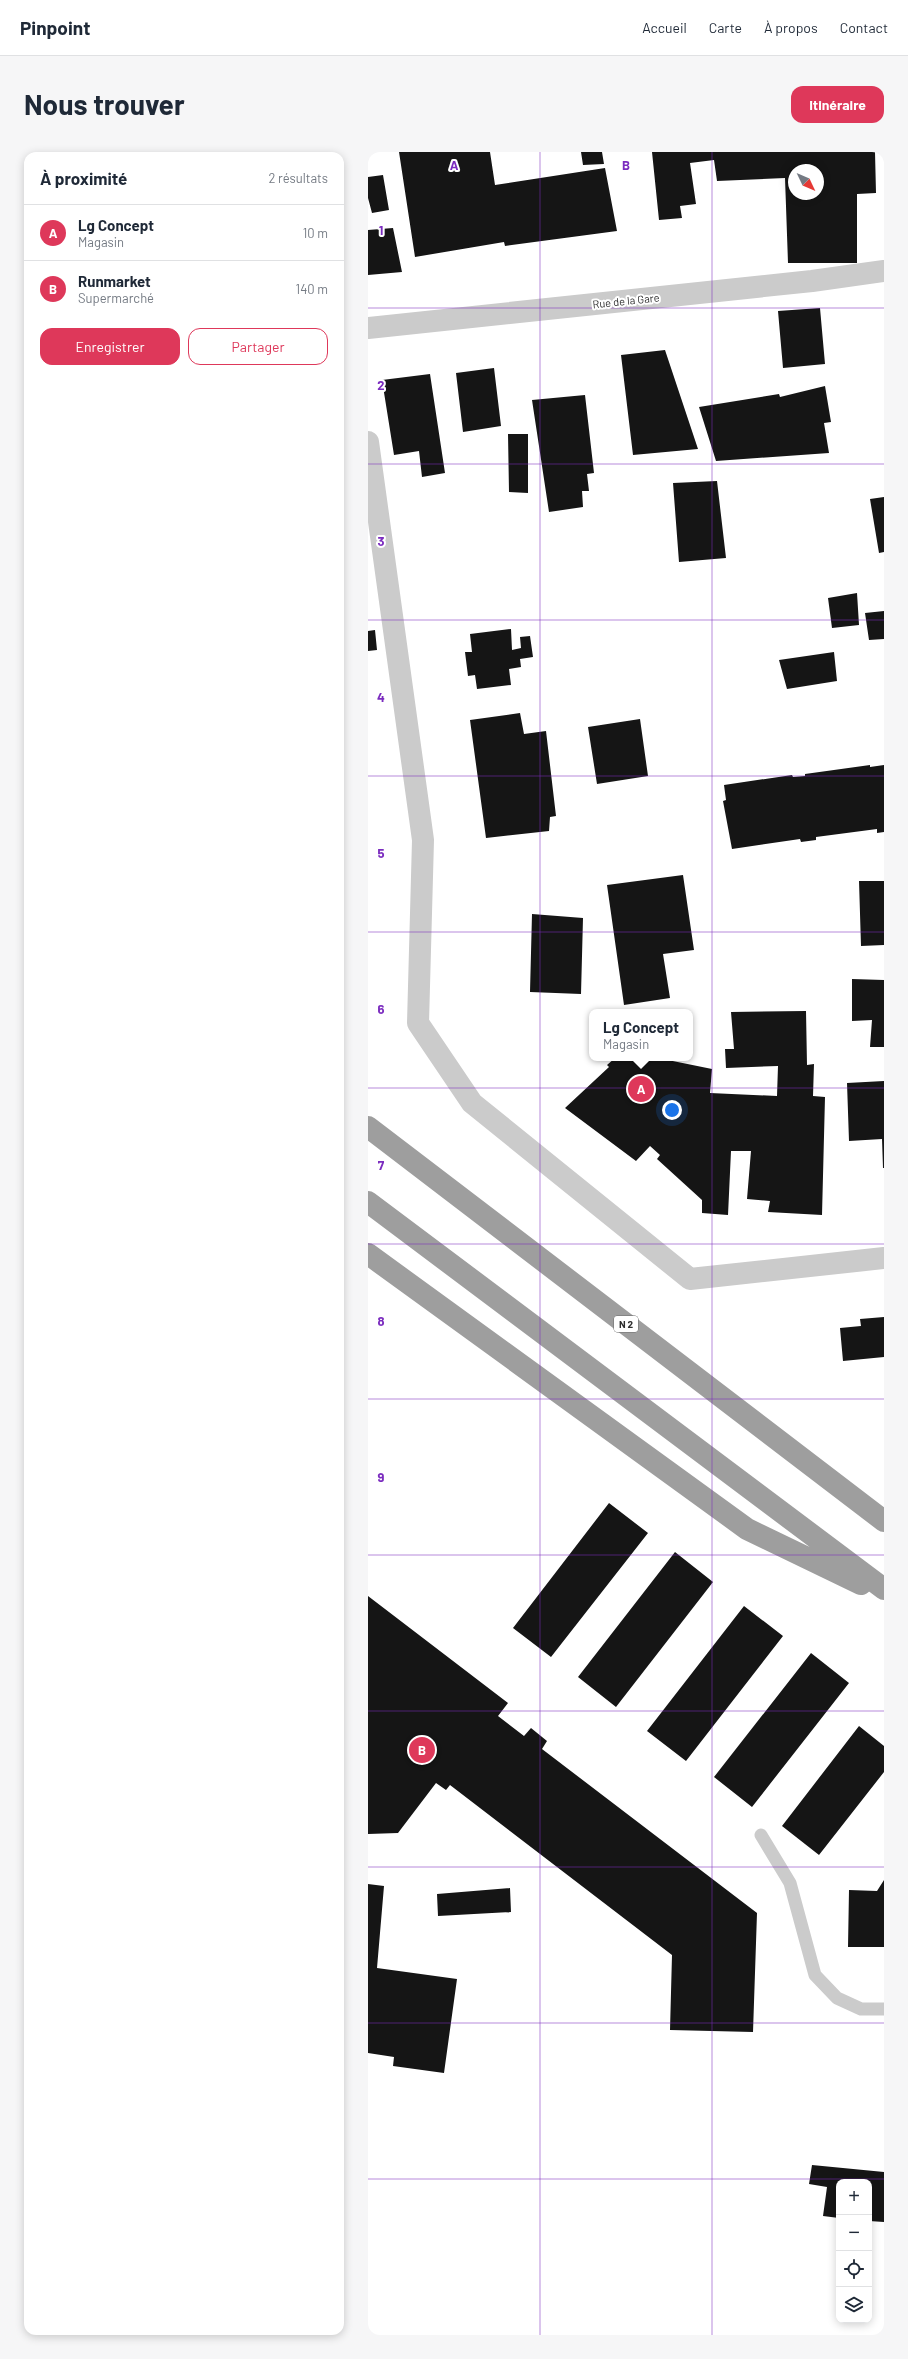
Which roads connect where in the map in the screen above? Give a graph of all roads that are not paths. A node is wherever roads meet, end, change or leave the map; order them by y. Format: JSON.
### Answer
{"nodes":[{"id":1,"x":884,"y":271,"type":"edge"},
{"id":2,"x":368,"y":328,"type":"edge"},
{"id":3,"x":368,"y":442,"type":"edge"},
{"id":4,"x":368,"y":1127,"type":"edge"},
{"id":5,"x":368,"y":1202,"type":"edge"},
{"id":6,"x":368,"y":1254,"type":"edge"},
{"id":7,"x":884,"y":1258,"type":"edge"},
{"id":8,"x":884,"y":1521,"type":"edge"},
{"id":9,"x":884,"y":1589,"type":"edge"},
{"id":10,"x":884,"y":1595,"type":"edge"},
{"id":11,"x":761,"y":1835,"type":"dead end"},
{"id":12,"x":884,"y":2009,"type":"edge"}],
"edges":[{"from":1,"to":2,"type":"street","name":"Rue de la Gare"},
{"from":3,"to":7,"type":"street"},
{"from":4,"to":8,"type":"highway","number":"N 2"},
{"from":5,"to":9,"type":"highway"},
{"from":6,"to":10,"type":"highway"},
{"from":11,"to":12,"type":"lane"}]}
